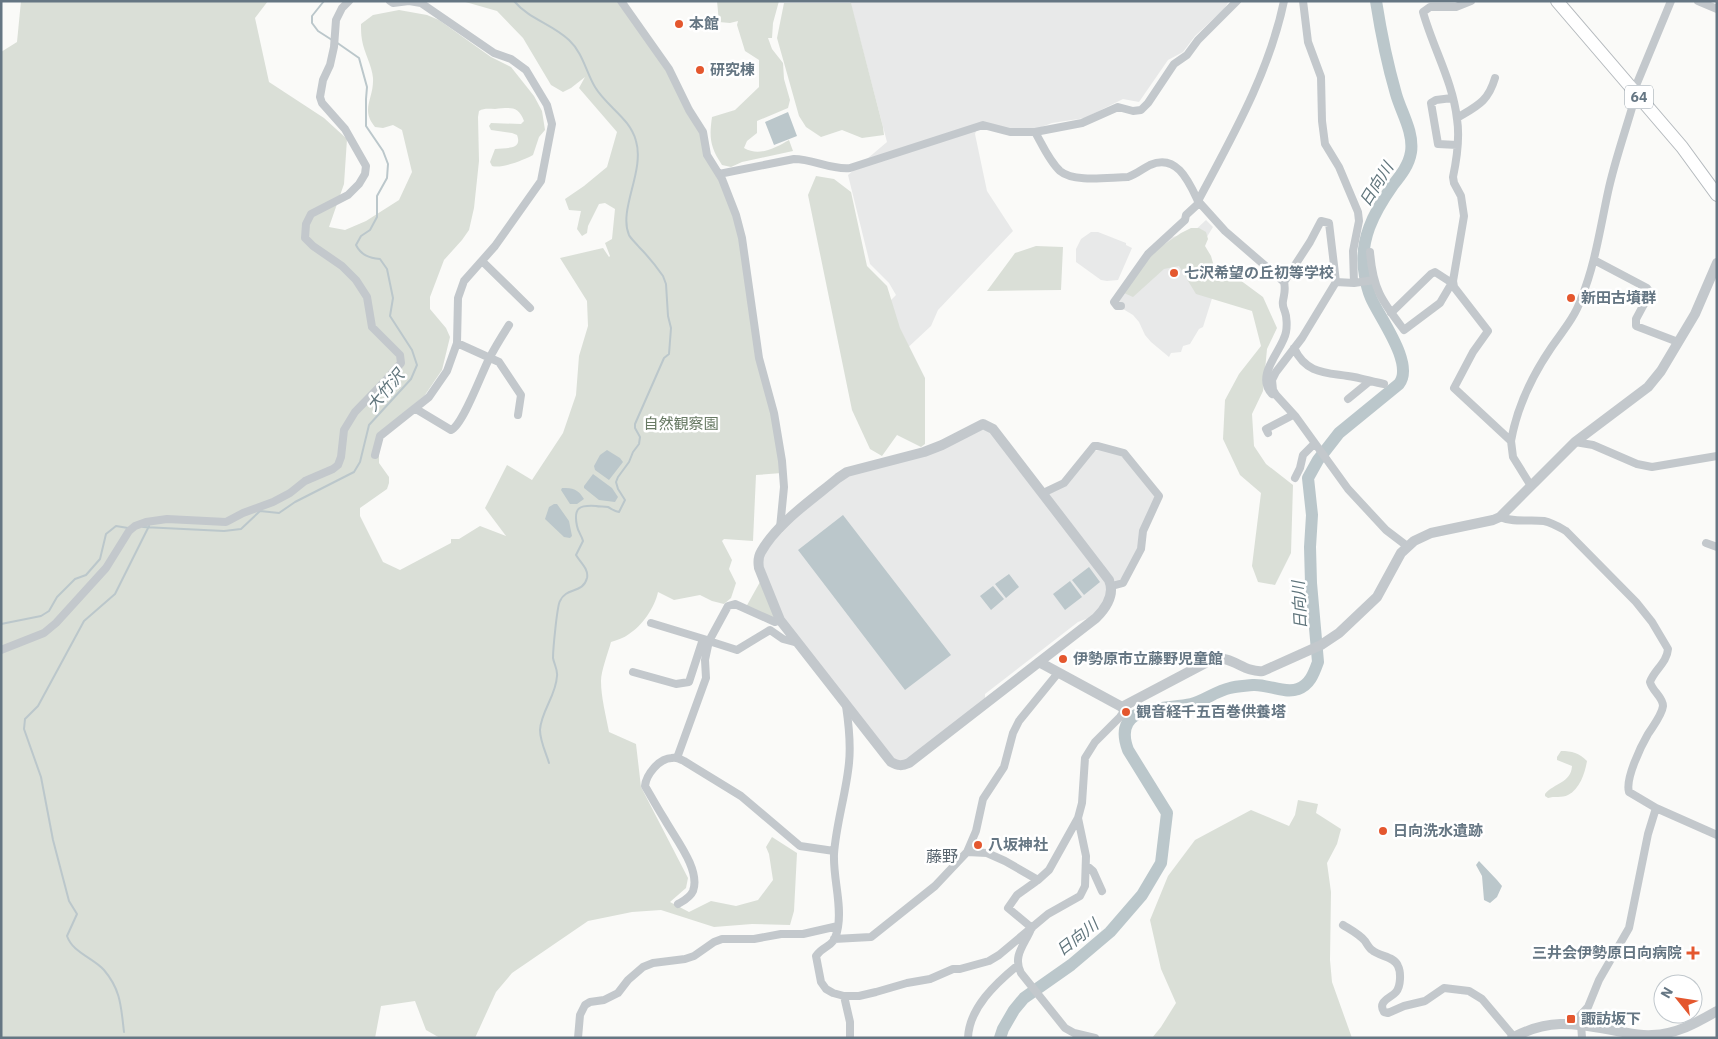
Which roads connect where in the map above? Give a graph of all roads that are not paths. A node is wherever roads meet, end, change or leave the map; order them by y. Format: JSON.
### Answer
{"nodes":[{"id":1,"x":349,"y":1,"type":"edge"},
{"id":2,"x":390,"y":1,"type":"edge"},
{"id":3,"x":409,"y":1,"type":"edge"},
{"id":4,"x":621,"y":1,"type":"edge"},
{"id":5,"x":1236,"y":1,"type":"edge"},
{"id":6,"x":1284,"y":1,"type":"edge"},
{"id":7,"x":1302,"y":1,"type":"edge"},
{"id":8,"x":1471,"y":1,"type":"edge"},
{"id":9,"x":1557,"y":1,"type":"edge"},
{"id":10,"x":1671,"y":1,"type":"edge"},
{"id":11,"x":1698,"y":1,"type":"edge"},
{"id":12,"x":1717,"y":9,"type":"edge"},
{"id":13,"x":1495,"y":78,"type":"dead end"},
{"id":14,"x":1636,"y":94,"type":"junction"},
{"id":15,"x":1452,"y":98,"type":"junction"},
{"id":16,"x":1457,"y":118,"type":"junction"},
{"id":17,"x":1034,"y":132,"type":"junction"},
{"id":18,"x":1457,"y":145,"type":"junction"},
{"id":19,"x":719,"y":174,"type":"junction"},
{"id":20,"x":1717,"y":196,"type":"edge"},
{"id":21,"x":1198,"y":202,"type":"junction"},
{"id":22,"x":1370,"y":252,"type":"dead end"},
{"id":23,"x":482,"y":260,"type":"junction"},
{"id":24,"x":1594,"y":260,"type":"junction"},
{"id":25,"x":1717,"y":263,"type":"edge"},
{"id":26,"x":1373,"y":280,"type":"junction"},
{"id":27,"x":1284,"y":282,"type":"junction"},
{"id":28,"x":1336,"y":282,"type":"junction"},
{"id":29,"x":1452,"y":282,"type":"junction"},
{"id":30,"x":1356,"y":283,"type":"junction"},
{"id":31,"x":1121,"y":306,"type":"dead end"},
{"id":32,"x":530,"y":308,"type":"dead end"},
{"id":33,"x":1391,"y":313,"type":"junction"},
{"id":34,"x":509,"y":325,"type":"dead end"},
{"id":35,"x":1678,"y":342,"type":"junction"},
{"id":36,"x":457,"y":343,"type":"junction"},
{"id":37,"x":1294,"y":348,"type":"junction"},
{"id":38,"x":490,"y":357,"type":"junction"},
{"id":39,"x":1370,"y":381,"type":"junction"},
{"id":40,"x":1384,"y":384,"type":"dead end"},
{"id":41,"x":1445,"y":384,"type":"dead end"},
{"id":42,"x":1454,"y":388,"type":"junction"},
{"id":43,"x":1276,"y":395,"type":"junction"},
{"id":44,"x":1348,"y":399,"type":"dead end"},
{"id":45,"x":416,"y":408,"type":"junction"},
{"id":46,"x":518,"y":415,"type":"dead end"},
{"id":47,"x":1294,"y":415,"type":"junction"},
{"id":48,"x":1268,"y":432,"type":"dead end"},
{"id":49,"x":1511,"y":441,"type":"junction"},
{"id":50,"x":1575,"y":442,"type":"junction"},
{"id":51,"x":1316,"y":447,"type":"junction"},
{"id":52,"x":375,"y":455,"type":"dead end"},
{"id":53,"x":1717,"y":456,"type":"edge"},
{"id":54,"x":1295,"y":478,"type":"dead end"},
{"id":55,"x":1531,"y":486,"type":"junction"},
{"id":56,"x":1043,"y":493,"type":"junction"},
{"id":57,"x":1500,"y":517,"type":"junction"},
{"id":58,"x":780,"y":528,"type":"junction"},
{"id":59,"x":1706,"y":543,"type":"dead end"},
{"id":60,"x":1407,"y":546,"type":"junction"},
{"id":61,"x":1717,"y":547,"type":"edge"},
{"id":62,"x":1112,"y":586,"type":"junction"},
{"id":63,"x":780,"y":620,"type":"junction"},
{"id":64,"x":651,"y":623,"type":"dead end"},
{"id":65,"x":707,"y":640,"type":"junction"},
{"id":66,"x":798,"y":643,"type":"junction"},
{"id":67,"x":1,"y":650,"type":"edge"},
{"id":68,"x":1039,"y":662,"type":"junction"},
{"id":69,"x":633,"y":672,"type":"dead end"},
{"id":70,"x":1058,"y":673,"type":"junction"},
{"id":71,"x":846,"y":706,"type":"junction"},
{"id":72,"x":1122,"y":707,"type":"junction"},
{"id":73,"x":677,"y":758,"type":"junction"},
{"id":74,"x":1656,"y":808,"type":"junction"},
{"id":75,"x":1078,"y":818,"type":"junction"},
{"id":76,"x":1717,"y":835,"type":"edge"},
{"id":77,"x":834,"y":851,"type":"junction"},
{"id":78,"x":967,"y":852,"type":"junction"},
{"id":79,"x":1086,"y":865,"type":"junction"},
{"id":80,"x":1038,"y":880,"type":"junction"},
{"id":81,"x":1102,"y":891,"type":"dead end"},
{"id":82,"x":678,"y":904,"type":"dead end"},
{"id":83,"x":1343,"y":925,"type":"dead end"},
{"id":84,"x":838,"y":926,"type":"junction"},
{"id":85,"x":1032,"y":928,"type":"junction"},
{"id":86,"x":834,"y":939,"type":"junction"},
{"id":87,"x":1018,"y":965,"type":"junction"},
{"id":88,"x":844,"y":996,"type":"junction"},
{"id":89,"x":1717,"y":1011,"type":"edge"},
{"id":90,"x":1579,"y":1024,"type":"junction"},
{"id":91,"x":1513,"y":1037,"type":"edge"},
{"id":92,"x":578,"y":1038,"type":"edge"},
{"id":93,"x":850,"y":1038,"type":"edge"},
{"id":94,"x":968,"y":1038,"type":"edge"},
{"id":95,"x":1095,"y":1038,"type":"edge"},
{"id":96,"x":1582,"y":1038,"type":"edge"}],
"edges":[{"from":1,"to":67,"type":"street"},
{"from":2,"to":3,"type":"street"},
{"from":3,"to":23,"type":"street"},
{"from":4,"to":19,"type":"street"},
{"from":5,"to":17,"type":"street"},
{"from":6,"to":21,"type":"street"},
{"from":7,"to":30,"type":"street"},
{"from":8,"to":15,"type":"street"},
{"from":9,"to":14,"type":"main road","number":"64"},
{"from":10,"to":14,"type":"street"},
{"from":11,"to":12,"type":"street"},
{"from":13,"to":16,"type":"street"},
{"from":14,"to":20,"type":"main road","number":"64"},
{"from":14,"to":24,"type":"street"},
{"from":15,"to":16,"type":"street"},
{"from":15,"to":18,"type":"street"},
{"from":16,"to":18,"type":"street"},
{"from":17,"to":19,"type":"street"},
{"from":17,"to":21,"type":"street"},
{"from":18,"to":29,"type":"street"},
{"from":19,"to":58,"type":"street"},
{"from":21,"to":27,"type":"street"},
{"from":21,"to":31,"type":"street"},
{"from":22,"to":26,"type":"street"},
{"from":23,"to":32,"type":"street"},
{"from":23,"to":36,"type":"street"},
{"from":24,"to":35,"type":"street"},
{"from":24,"to":49,"type":"street"},
{"from":25,"to":35,"type":"street"},
{"from":26,"to":30,"type":"street"},
{"from":26,"to":33,"type":"street"},
{"from":27,"to":28,"type":"street"},
{"from":27,"to":43,"type":"street"},
{"from":28,"to":30,"type":"street"},
{"from":28,"to":37,"type":"street"},
{"from":29,"to":33,"type":"street"},
{"from":29,"to":33,"type":"street"},
{"from":29,"to":42,"type":"street"},
{"from":34,"to":38,"type":"street"},
{"from":35,"to":50,"type":"street"},
{"from":36,"to":38,"type":"street"},
{"from":36,"to":45,"type":"street"},
{"from":37,"to":39,"type":"street"},
{"from":37,"to":43,"type":"street"},
{"from":38,"to":45,"type":"street"},
{"from":38,"to":46,"type":"street"},
{"from":39,"to":40,"type":"street"},
{"from":39,"to":44,"type":"street"},
{"from":41,"to":42,"type":"street"},
{"from":42,"to":49,"type":"street"},
{"from":43,"to":47,"type":"street"},
{"from":45,"to":52,"type":"street"},
{"from":47,"to":48,"type":"street"},
{"from":47,"to":51,"type":"street"},
{"from":49,"to":55,"type":"street"},
{"from":50,"to":53,"type":"street"},
{"from":50,"to":55,"type":"street"},
{"from":51,"to":54,"type":"street"},
{"from":51,"to":60,"type":"street"},
{"from":55,"to":57,"type":"street"},
{"from":56,"to":58,"type":"street"},
{"from":56,"to":62,"type":"street"},
{"from":56,"to":62,"type":"street"},
{"from":57,"to":60,"type":"street"},
{"from":57,"to":74,"type":"street"},
{"from":58,"to":63,"type":"street"},
{"from":59,"to":61,"type":"street"},
{"from":60,"to":72,"type":"street"},
{"from":62,"to":68,"type":"street"},
{"from":63,"to":66,"type":"street"},
{"from":63,"to":73,"type":"street"},
{"from":64,"to":65,"type":"street"},
{"from":65,"to":66,"type":"street"},
{"from":65,"to":69,"type":"street"},
{"from":66,"to":71,"type":"street"},
{"from":68,"to":70,"type":"street"},
{"from":68,"to":71,"type":"street"},
{"from":70,"to":72,"type":"street"},
{"from":70,"to":78,"type":"street"},
{"from":71,"to":77,"type":"street"},
{"from":72,"to":75,"type":"street"},
{"from":73,"to":77,"type":"street"},
{"from":73,"to":82,"type":"street"},
{"from":74,"to":76,"type":"street"},
{"from":74,"to":90,"type":"street"},
{"from":75,"to":79,"type":"street"},
{"from":75,"to":80,"type":"street"},
{"from":77,"to":84,"type":"street"},
{"from":78,"to":80,"type":"street"},
{"from":78,"to":86,"type":"street"},
{"from":79,"to":81,"type":"street"},
{"from":79,"to":85,"type":"street"},
{"from":80,"to":85,"type":"street"},
{"from":83,"to":91,"type":"street"},
{"from":84,"to":86,"type":"street"},
{"from":84,"to":92,"type":"street"},
{"from":85,"to":87,"type":"street"},
{"from":85,"to":88,"type":"street"},
{"from":86,"to":88,"type":"street"},
{"from":87,"to":94,"type":"street"},
{"from":87,"to":95,"type":"street"},
{"from":88,"to":93,"type":"street"},
{"from":89,"to":90,"type":"street"},
{"from":90,"to":91,"type":"street"},
{"from":90,"to":96,"type":"street"}]}
